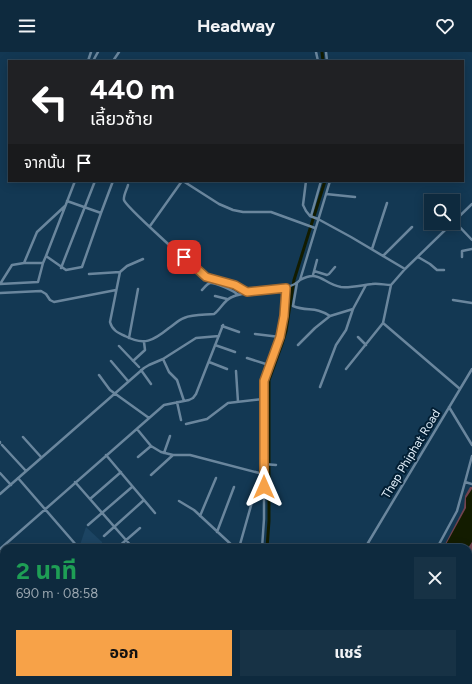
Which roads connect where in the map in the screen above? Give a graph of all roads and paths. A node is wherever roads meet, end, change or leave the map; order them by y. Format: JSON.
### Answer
{"nodes":[{"id":1,"x":73,"y":182,"type":"edge"},
{"id":2,"x":95,"y":182,"type":"edge"},
{"id":3,"x":112,"y":182,"type":"edge"},
{"id":4,"x":183,"y":182,"type":"edge"},
{"id":5,"x":186,"y":182,"type":"edge"},
{"id":6,"x":306,"y":182,"type":"edge"},
{"id":7,"x":320,"y":182,"type":"edge"},
{"id":8,"x":330,"y":182,"type":"edge"},
{"id":9,"x":128,"y":185,"type":"dead end"},
{"id":10,"x":326,"y":194,"type":"junction"},
{"id":11,"x":355,"y":197,"type":"dead end"},
{"id":12,"x":67,"y":201,"type":"junction"},
{"id":13,"x":386,"y":203,"type":"dead end"},
{"id":14,"x":472,"y":204,"type":"edge"},
{"id":15,"x":65,"y":206,"type":"junction"},
{"id":16,"x":84,"y":207,"type":"junction"},
{"id":17,"x":101,"y":213,"type":"junction"},
{"id":18,"x":311,"y":216,"type":"junction"},
{"id":19,"x":460,"y":217,"type":"edge"},
{"id":20,"x":317,"y":218,"type":"junction"},
{"id":21,"x":150,"y":226,"type":"junction"},
{"id":22,"x":314,"y":227,"type":"junction"},
{"id":23,"x":412,"y":227,"type":"dead end"},
{"id":24,"x":460,"y":227,"type":"edge"},
{"id":25,"x":447,"y":230,"type":"edge"},
{"id":26,"x":472,"y":240,"type":"edge"},
{"id":27,"x":372,"y":249,"type":"junction"},
{"id":28,"x":472,"y":249,"type":"edge"},
{"id":29,"x":46,"y":256,"type":"junction"},
{"id":30,"x":383,"y":256,"type":"junction"},
{"id":31,"x":418,"y":257,"type":"junction"},
{"id":32,"x":462,"y":257,"type":"dead end"},
{"id":33,"x":143,"y":259,"type":"dead end"},
{"id":34,"x":317,"y":260,"type":"dead end"},
{"id":35,"x":24,"y":263,"type":"junction"},
{"id":36,"x":43,"y":263,"type":"junction"},
{"id":37,"x":335,"y":267,"type":"dead end"},
{"id":38,"x":61,"y":268,"type":"junction"},
{"id":39,"x":405,"y":269,"type":"junction"},
{"id":40,"x":444,"y":270,"type":"dead end"},
{"id":41,"x":314,"y":271,"type":"junction"},
{"id":42,"x":120,"y":272,"type":"junction"},
{"id":43,"x":89,"y":274,"type":"dead end"},
{"id":44,"x":313,"y":275,"type":"junction"},
{"id":45,"x":297,"y":282,"type":"junction"},
{"id":46,"x":366,"y":285,"type":"junction"},
{"id":47,"x":391,"y":285,"type":"junction"},
{"id":48,"x":286,"y":288,"type":"junction"},
{"id":49,"x":138,"y":289,"type":"dead end"},
{"id":50,"x":116,"y":290,"type":"junction"},
{"id":51,"x":202,"y":290,"type":"dead end"},
{"id":52,"x":247,"y":292,"type":"junction"},
{"id":53,"x":0,"y":293,"type":"edge"},
{"id":54,"x":238,"y":295,"type":"junction"},
{"id":55,"x":215,"y":296,"type":"dead end"},
{"id":56,"x":227,"y":299,"type":"junction"},
{"id":57,"x":453,"y":300,"type":"dead end"},
{"id":58,"x":472,"y":303,"type":"edge"},
{"id":59,"x":354,"y":309,"type":"junction"},
{"id":60,"x":330,"y":316,"type":"junction"},
{"id":61,"x":383,"y":323,"type":"junction"},
{"id":62,"x":239,"y":332,"type":"dead end"},
{"id":63,"x":255,"y":334,"type":"dead end"},
{"id":64,"x":219,"y":336,"type":"junction"},
{"id":65,"x":280,"y":337,"type":"junction"},
{"id":66,"x":129,"y":338,"type":"junction"},
{"id":67,"x":358,"y":338,"type":"dead end"},
{"id":68,"x":144,"y":342,"type":"junction"},
{"id":69,"x":215,"y":345,"type":"junction"},
{"id":70,"x":298,"y":345,"type":"dead end"},
{"id":71,"x":366,"y":345,"type":"junction"},
{"id":72,"x":119,"y":346,"type":"dead end"},
{"id":73,"x":235,"y":352,"type":"dead end"},
{"id":74,"x":247,"y":358,"type":"dead end"},
{"id":75,"x":163,"y":359,"type":"junction"},
{"id":76,"x":111,"y":361,"type":"dead end"},
{"id":77,"x":133,"y":361,"type":"junction"},
{"id":78,"x":209,"y":362,"type":"junction"},
{"id":79,"x":269,"y":365,"type":"junction"},
{"id":80,"x":140,"y":368,"type":"junction"},
{"id":81,"x":227,"y":369,"type":"dead end"},
{"id":82,"x":346,"y":369,"type":"dead end"},
{"id":83,"x":472,"y":369,"type":"edge"},
{"id":84,"x":236,"y":371,"type":"dead end"},
{"id":85,"x":98,"y":375,"type":"dead end"},
{"id":86,"x":128,"y":381,"type":"junction"},
{"id":87,"x":151,"y":384,"type":"dead end"},
{"id":88,"x":320,"y":387,"type":"dead end"},
{"id":89,"x":460,"y":389,"type":"junction"},
{"id":90,"x":115,"y":393,"type":"junction"},
{"id":91,"x":263,"y":399,"type":"junction"},
{"id":92,"x":184,"y":401,"type":"junction"},
{"id":93,"x":177,"y":402,"type":"junction"},
{"id":94,"x":238,"y":402,"type":"junction"},
{"id":95,"x":449,"y":407,"type":"junction"},
{"id":96,"x":149,"y":418,"type":"junction"},
{"id":97,"x":181,"y":420,"type":"dead end"},
{"id":98,"x":186,"y":424,"type":"dead end"},
{"id":99,"x":137,"y":429,"type":"junction"},
{"id":100,"x":23,"y":436,"type":"dead end"},
{"id":101,"x":170,"y":436,"type":"dead end"},
{"id":102,"x":1,"y":443,"type":"edge"},
{"id":103,"x":472,"y":445,"type":"edge"},
{"id":104,"x":151,"y":446,"type":"junction"},
{"id":105,"x":164,"y":453,"type":"junction"},
{"id":106,"x":106,"y":455,"type":"junction"},
{"id":107,"x":173,"y":455,"type":"junction"},
{"id":108,"x":472,"y":456,"type":"edge"},
{"id":109,"x":41,"y":457,"type":"junction"},
{"id":110,"x":138,"y":457,"type":"dead end"},
{"id":111,"x":265,"y":464,"type":"junction"},
{"id":112,"x":276,"y":464,"type":"dead end"},
{"id":113,"x":26,"y":471,"type":"junction"},
{"id":114,"x":121,"y":472,"type":"junction"},
{"id":115,"x":0,"y":473,"type":"edge"},
{"id":116,"x":263,"y":474,"type":"junction"},
{"id":117,"x":151,"y":475,"type":"dead end"},
{"id":118,"x":18,"y":478,"type":"junction"},
{"id":119,"x":216,"y":478,"type":"dead end"},
{"id":120,"x":75,"y":482,"type":"junction"},
{"id":121,"x":465,"y":482,"type":"junction"},
{"id":122,"x":472,"y":484,"type":"edge"},
{"id":123,"x":11,"y":485,"type":"junction"},
{"id":124,"x":132,"y":487,"type":"junction"},
{"id":125,"x":234,"y":487,"type":"dead end"},
{"id":126,"x":0,"y":494,"type":"edge"},
{"id":127,"x":254,"y":495,"type":"dead end"},
{"id":128,"x":90,"y":499,"type":"junction"},
{"id":129,"x":144,"y":500,"type":"junction"},
{"id":130,"x":179,"y":501,"type":"dead end"},
{"id":131,"x":44,"y":509,"type":"junction"},
{"id":132,"x":102,"y":513,"type":"junction"},
{"id":133,"x":155,"y":513,"type":"dead end"},
{"id":134,"x":200,"y":516,"type":"junction"},
{"id":135,"x":88,"y":525,"type":"dead end"},
{"id":136,"x":114,"y":526,"type":"junction"},
{"id":137,"x":140,"y":528,"type":"dead end"},
{"id":138,"x":218,"y":532,"type":"junction"},
{"id":139,"x":104,"y":536,"type":"dead end"},
{"id":140,"x":126,"y":540,"type":"junction"},
{"id":141,"x":6,"y":544,"type":"edge"},
{"id":142,"x":75,"y":544,"type":"edge"},
{"id":143,"x":122,"y":544,"type":"edge"},
{"id":144,"x":130,"y":544,"type":"edge"},
{"id":145,"x":231,"y":544,"type":"edge"},
{"id":146,"x":240,"y":544,"type":"edge"},
{"id":147,"x":262,"y":544,"type":"edge"},
{"id":148,"x":367,"y":544,"type":"edge"},
{"id":149,"x":439,"y":544,"type":"edge"}],
"edges":[{"from":1,"to":12,"type":"street"},
{"from":2,"to":16,"type":"street"},
{"from":3,"to":17,"type":"street"},
{"from":4,"to":21,"type":"street"},
{"from":5,"to":22,"type":"street"},
{"from":6,"to":18,"type":"street"},
{"from":7,"to":18,"type":"street"},
{"from":8,"to":10,"type":"street"},
{"from":9,"to":21,"type":"street"},
{"from":10,"to":11,"type":"street"},
{"from":10,"to":20,"type":"street"},
{"from":12,"to":15,"type":"street"},
{"from":12,"to":16,"type":"street"},
{"from":13,"to":27,"type":"street"},
{"from":14,"to":19,"type":"street"},
{"from":15,"to":29,"type":"street"},
{"from":15,"to":35,"type":"street"},
{"from":16,"to":17,"type":"street"},
{"from":16,"to":38,"type":"street"},
{"from":17,"to":38,"type":"street"},
{"from":18,"to":20,"type":"street"},
{"from":20,"to":22,"type":"street"},
{"from":20,"to":27,"type":"street"},
{"from":21,"to":52,"type":"street"},
{"from":22,"to":45,"type":"street"},
{"from":23,"to":30,"type":"street"},
{"from":24,"to":26,"type":"street"},
{"from":25,"to":31,"type":"street"},
{"from":27,"to":30,"type":"street"},
{"from":28,"to":32,"type":"street"},
{"from":29,"to":36,"type":"street"},
{"from":29,"to":38,"type":"street"},
{"from":30,"to":39,"type":"street"},
{"from":31,"to":39,"type":"street"},
{"from":31,"to":40,"type":"street"},
{"from":33,"to":42,"type":"street"},
{"from":34,"to":41,"type":"street"},
{"from":35,"to":36,"type":"street"},
{"from":35,"to":36,"type":"street"},
{"from":37,"to":41,"type":"street"},
{"from":39,"to":47,"type":"street"},
{"from":41,"to":44,"type":"street"},
{"from":42,"to":43,"type":"street"},
{"from":42,"to":50,"type":"street"},
{"from":44,"to":45,"type":"street"},
{"from":44,"to":46,"type":"street"},
{"from":45,"to":48,"type":"street"},
{"from":45,"to":60,"type":"street"},
{"from":46,"to":47,"type":"street"},
{"from":46,"to":59,"type":"street"},
{"from":47,"to":61,"type":"street"},
{"from":48,"to":52,"type":"street"},
{"from":48,"to":65,"type":"street"},
{"from":49,"to":66,"type":"street"},
{"from":50,"to":53,"type":"street"},
{"from":50,"to":66,"type":"street"},
{"from":51,"to":54,"type":"street"},
{"from":52,"to":54,"type":"street"},
{"from":54,"to":56,"type":"street"},
{"from":55,"to":56,"type":"street"},
{"from":56,"to":68,"type":"street"},
{"from":57,"to":58,"type":"street"},
{"from":59,"to":60,"type":"street"},
{"from":59,"to":88,"type":"street"},
{"from":60,"to":70,"type":"street"},
{"from":61,"to":71,"type":"street"},
{"from":61,"to":89,"type":"street"},
{"from":62,"to":64,"type":"street"},
{"from":63,"to":65,"type":"street"},
{"from":64,"to":69,"type":"street"},
{"from":64,"to":75,"type":"street"},
{"from":65,"to":79,"type":"street"},
{"from":66,"to":68,"type":"street"},
{"from":67,"to":71,"type":"street"},
{"from":68,"to":77,"type":"street"},
{"from":69,"to":73,"type":"street"},
{"from":69,"to":78,"type":"street"},
{"from":71,"to":82,"type":"street"},
{"from":72,"to":77,"type":"street"},
{"from":74,"to":79,"type":"street"},
{"from":75,"to":80,"type":"street"},
{"from":75,"to":92,"type":"street"},
{"from":76,"to":86,"type":"street"},
{"from":77,"to":80,"type":"street"},
{"from":78,"to":81,"type":"street"},
{"from":78,"to":92,"type":"street"},
{"from":79,"to":91,"type":"street"},
{"from":80,"to":86,"type":"street"},
{"from":80,"to":87,"type":"street"},
{"from":83,"to":89,"type":"street","name":"Thep Phiphat Road"},
{"from":84,"to":94,"type":"street"},
{"from":85,"to":90,"type":"street"},
{"from":86,"to":90,"type":"street"},
{"from":89,"to":95,"type":"street","name":"Thep Phiphat Road"},
{"from":90,"to":96,"type":"street"},
{"from":90,"to":109,"type":"street"},
{"from":91,"to":94,"type":"street"},
{"from":91,"to":111,"type":"street"},
{"from":92,"to":93,"type":"street"},
{"from":93,"to":96,"type":"street"},
{"from":93,"to":97,"type":"street"},
{"from":94,"to":98,"type":"street"},
{"from":95,"to":103,"type":"street"},
{"from":95,"to":148,"type":"street","name":"Thep Phiphat Road"},
{"from":96,"to":99,"type":"street"},
{"from":99,"to":104,"type":"street"},
{"from":99,"to":106,"type":"street"},
{"from":100,"to":109,"type":"street"},
{"from":101,"to":105,"type":"street"},
{"from":102,"to":113,"type":"street"},
{"from":104,"to":105,"type":"street"},
{"from":104,"to":110,"type":"street"},
{"from":105,"to":107,"type":"street"},
{"from":106,"to":114,"type":"street"},
{"from":106,"to":120,"type":"street"},
{"from":107,"to":116,"type":"street"},
{"from":107,"to":117,"type":"street"},
{"from":108,"to":121,"type":"street"},
{"from":109,"to":113,"type":"street"},
{"from":111,"to":112,"type":"street"},
{"from":111,"to":116,"type":"street"},
{"from":113,"to":118,"type":"street"},
{"from":114,"to":124,"type":"street"},
{"from":114,"to":128,"type":"street"},
{"from":115,"to":123,"type":"street"},
{"from":116,"to":147,"type":"street"},
{"from":118,"to":123,"type":"street"},
{"from":118,"to":131,"type":"street"},
{"from":119,"to":134,"type":"street"},
{"from":120,"to":128,"type":"street"},
{"from":120,"to":131,"type":"street"},
{"from":121,"to":122,"type":"street"},
{"from":121,"to":149,"type":"street"},
{"from":123,"to":126,"type":"street"},
{"from":124,"to":129,"type":"street"},
{"from":124,"to":132,"type":"street"},
{"from":125,"to":138,"type":"street"},
{"from":127,"to":146,"type":"street"},
{"from":128,"to":132,"type":"street"},
{"from":129,"to":133,"type":"street"},
{"from":129,"to":136,"type":"street"},
{"from":130,"to":134,"type":"street"},
{"from":131,"to":141,"type":"street"},
{"from":131,"to":142,"type":"street"},
{"from":132,"to":135,"type":"street"},
{"from":132,"to":136,"type":"street"},
{"from":134,"to":138,"type":"street"},
{"from":136,"to":139,"type":"street"},
{"from":136,"to":140,"type":"street"},
{"from":137,"to":140,"type":"street"},
{"from":138,"to":145,"type":"street"},
{"from":140,"to":143,"type":"street"},
{"from":140,"to":144,"type":"street"}]}
